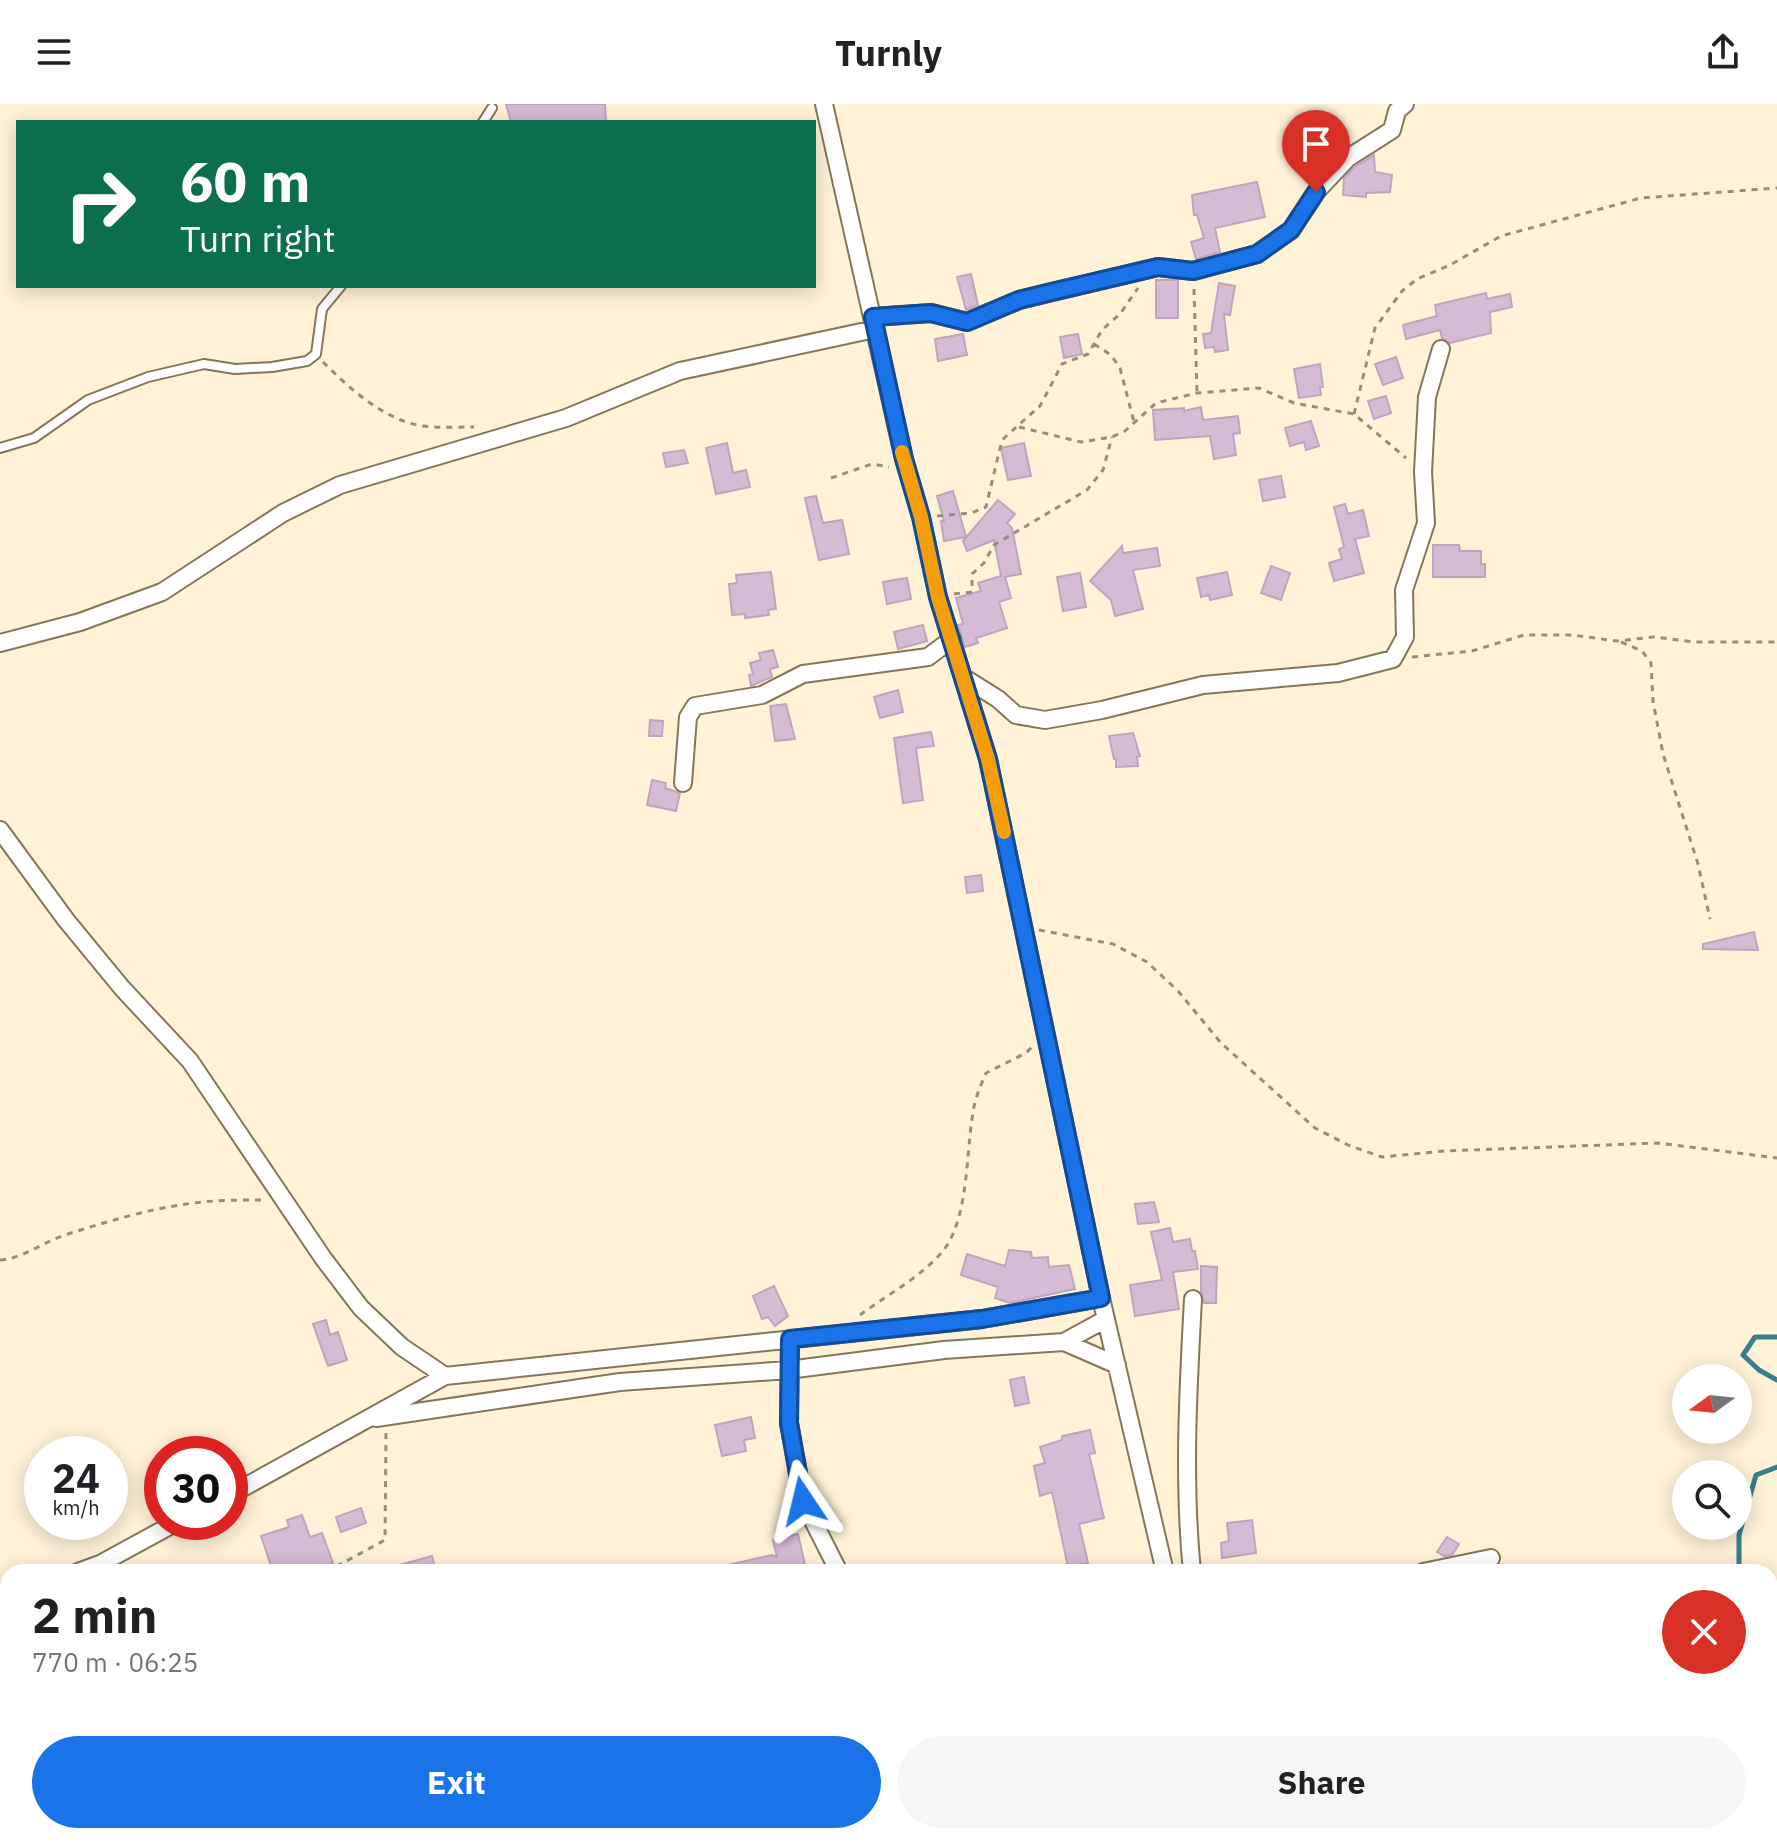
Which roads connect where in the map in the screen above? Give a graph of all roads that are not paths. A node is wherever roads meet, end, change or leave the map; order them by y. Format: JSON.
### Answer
{"nodes":[{"id":1,"x":824,"y":104,"type":"edge"},
{"id":2,"x":1405,"y":104,"type":"edge"},
{"id":3,"x":492,"y":108,"type":"dead end"},
{"id":4,"x":484,"y":120,"type":"edge"},
{"id":5,"x":339,"y":288,"type":"edge"},
{"id":6,"x":874,"y":323,"type":"junction"},
{"id":7,"x":1441,"y":349,"type":"dead end"},
{"id":8,"x":0,"y":448,"type":"edge"},
{"id":9,"x":952,"y":639,"type":"junction"},
{"id":10,"x":0,"y":643,"type":"edge"},
{"id":11,"x":963,"y":677,"type":"junction"},
{"id":12,"x":683,"y":783,"type":"dead end"},
{"id":13,"x":0,"y":830,"type":"edge"},
{"id":14,"x":1101,"y":1298,"type":"junction"},
{"id":15,"x":1193,"y":1299,"type":"dead end"},
{"id":16,"x":1106,"y":1319,"type":"junction"},
{"id":17,"x":790,"y":1339,"type":"junction"},
{"id":18,"x":1064,"y":1342,"type":"junction"},
{"id":19,"x":1117,"y":1365,"type":"junction"},
{"id":20,"x":788,"y":1370,"type":"junction"},
{"id":21,"x":445,"y":1376,"type":"junction"},
{"id":22,"x":379,"y":1417,"type":"junction"},
{"id":23,"x":248,"y":1486,"type":"edge"},
{"id":24,"x":144,"y":1540,"type":"edge"},
{"id":25,"x":1491,"y":1558,"type":"dead end"},
{"id":26,"x":100,"y":1564,"type":"edge"},
{"id":27,"x":835,"y":1564,"type":"edge"},
{"id":28,"x":1163,"y":1564,"type":"edge"},
{"id":29,"x":1191,"y":1564,"type":"edge"},
{"id":30,"x":1462,"y":1564,"type":"edge"}],
"edges":[{"from":1,"to":6,"type":"street"},
{"from":2,"to":6,"type":"street"},
{"from":3,"to":4,"type":"lane"},
{"from":5,"to":8,"type":"lane"},
{"from":6,"to":9,"type":"street"},
{"from":6,"to":10,"type":"street"},
{"from":7,"to":11,"type":"street"},
{"from":9,"to":11,"type":"street"},
{"from":9,"to":12,"type":"street"},
{"from":11,"to":14,"type":"street"},
{"from":13,"to":21,"type":"street"},
{"from":14,"to":16,"type":"street"},
{"from":14,"to":17,"type":"street"},
{"from":15,"to":29,"type":"street"},
{"from":16,"to":18,"type":"street"},
{"from":16,"to":19,"type":"street"},
{"from":17,"to":20,"type":"street"},
{"from":17,"to":21,"type":"street"},
{"from":18,"to":19,"type":"street"},
{"from":18,"to":20,"type":"street"},
{"from":19,"to":28,"type":"street"},
{"from":20,"to":22,"type":"street"},
{"from":20,"to":27,"type":"street"},
{"from":21,"to":22,"type":"street"},
{"from":22,"to":23,"type":"street"},
{"from":24,"to":26,"type":"street"},
{"from":25,"to":30,"type":"street"}]}
